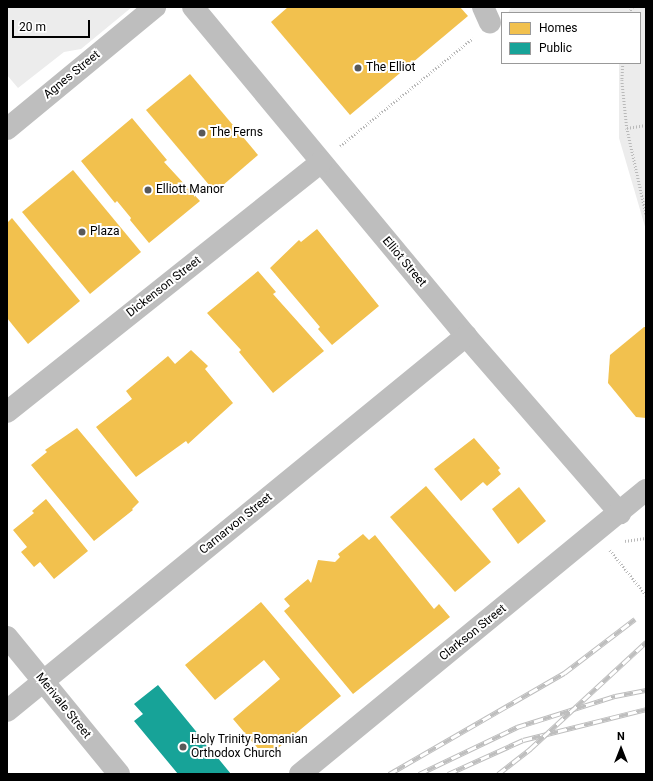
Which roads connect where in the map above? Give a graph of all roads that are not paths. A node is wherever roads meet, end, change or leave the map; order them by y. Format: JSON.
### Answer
{"nodes":[{"id":1,"x":155,"y":7,"type":"edge"},
{"id":2,"x":193,"y":7,"type":"edge"},
{"id":3,"x":7,"y":129,"type":"edge"},
{"id":4,"x":321,"y":162,"type":"junction"},
{"id":5,"x":466,"y":336,"type":"junction"},
{"id":6,"x":7,"y":412,"type":"edge"},
{"id":7,"x":646,"y":490,"type":"edge"},
{"id":8,"x":620,"y":513,"type":"junction"},
{"id":9,"x":7,"y":637,"type":"edge"},
{"id":10,"x":43,"y":682,"type":"junction"},
{"id":11,"x":7,"y":711,"type":"edge"},
{"id":12,"x":119,"y":774,"type":"edge"},
{"id":13,"x":300,"y":774,"type":"edge"}],
"edges":[{"from":1,"to":3,"type":"street","name":"Agnes Street"},
{"from":2,"to":4,"type":"street","name":"Elliot Street"},
{"from":4,"to":5,"type":"street","name":"Elliot Street"},
{"from":4,"to":6,"type":"street","name":"Dickenson Street"},
{"from":5,"to":8,"type":"street","name":"Elliot Street"},
{"from":5,"to":10,"type":"street","name":"Carnarvon Street"},
{"from":7,"to":8,"type":"street","name":"Clarkson Street"},
{"from":8,"to":13,"type":"street","name":"Clarkson Street"},
{"from":9,"to":10,"type":"street","name":"Merivale Street"},
{"from":10,"to":11,"type":"street","name":"Carnarvon Street"},
{"from":10,"to":12,"type":"street","name":"Merivale Street"}]}
